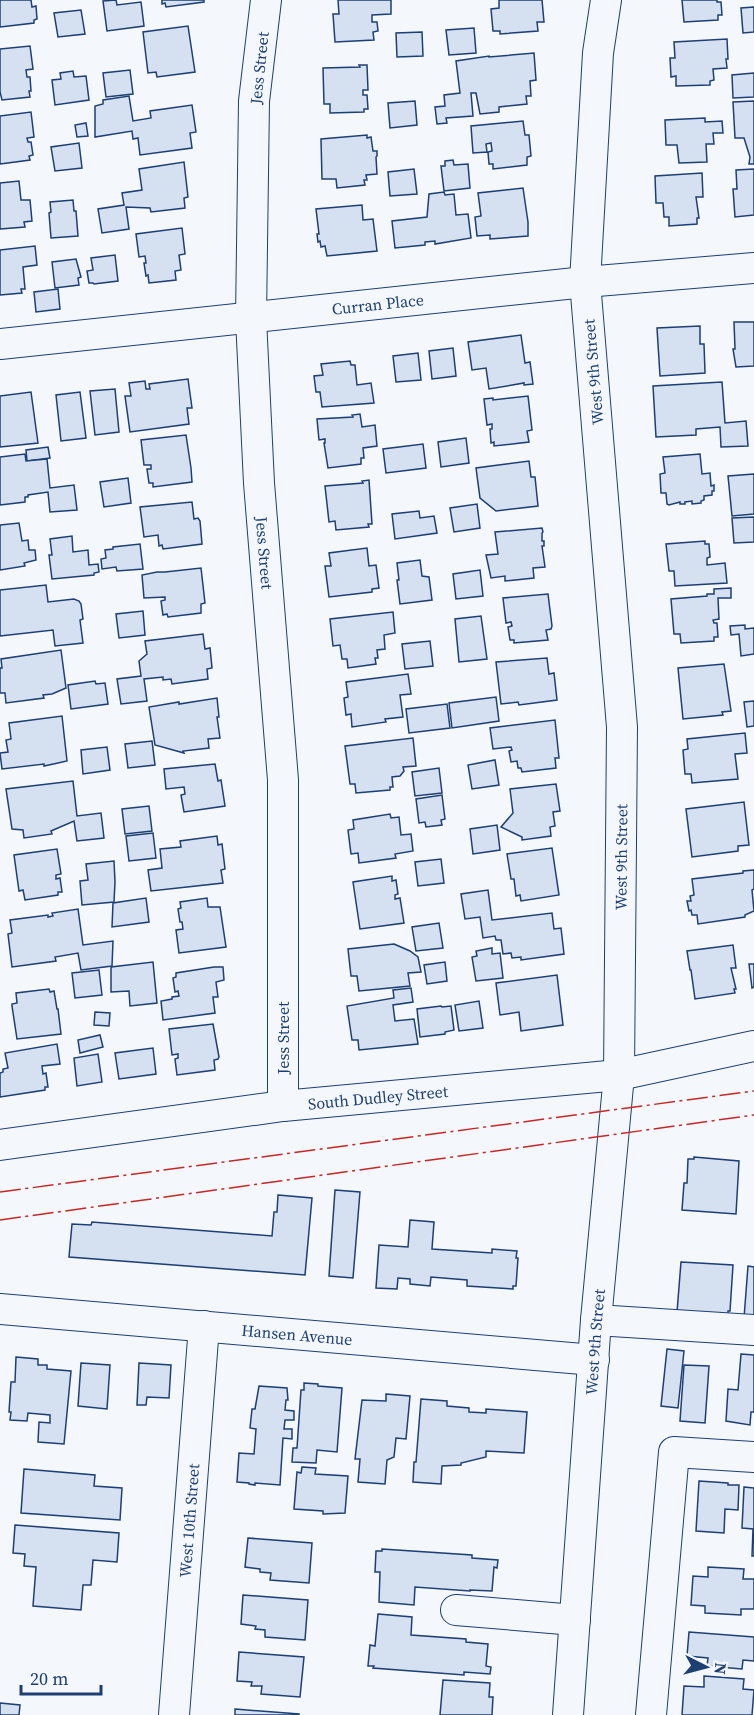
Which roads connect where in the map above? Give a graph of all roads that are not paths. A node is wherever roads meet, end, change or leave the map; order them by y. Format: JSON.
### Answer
{"nodes":[{"id":1,"x":266,"y":0,"type":"edge"},
{"id":2,"x":606,"y":0,"type":"edge"},
{"id":3,"x":754,"y":268,"type":"edge"},
{"id":4,"x":585,"y":282,"type":"junction"},
{"id":5,"x":251,"y":319,"type":"junction"},
{"id":6,"x":0,"y":344,"type":"edge"},
{"id":7,"x":754,"y":1046,"type":"edge"},
{"id":8,"x":619,"y":1075,"type":"junction"},
{"id":9,"x":283,"y":1106,"type":"junction"},
{"id":10,"x":0,"y":1145,"type":"edge"},
{"id":11,"x":0,"y":1309,"type":"edge"},
{"id":12,"x":596,"y":1320,"type":"junction"},
{"id":13,"x":204,"y":1326,"type":"junction"},
{"id":14,"x":754,"y":1330,"type":"edge"},
{"id":15,"x":594,"y":1360,"type":"junction"},
{"id":16,"x":754,"y":1457,"type":"edge"},
{"id":17,"x":456,"y":1610,"type":"dead end"},
{"id":18,"x":575,"y":1620,"type":"junction"},
{"id":19,"x":174,"y":1715,"type":"edge"},
{"id":20,"x":568,"y":1715,"type":"edge"},
{"id":21,"x":651,"y":1715,"type":"edge"}],
"edges":[{"from":1,"to":5,"type":"street","name":"Jess Street"},
{"from":2,"to":4,"type":"street","name":"West 9th Street"},
{"from":3,"to":4,"type":"street","name":"Curran Place"},
{"from":4,"to":5,"type":"street","name":"Curran Place"},
{"from":4,"to":8,"type":"street","name":"West 9th Street"},
{"from":5,"to":6,"type":"street","name":"Curran Place"},
{"from":5,"to":9,"type":"street","name":"Jess Street"},
{"from":7,"to":8,"type":"street","name":"South Dudley Street"},
{"from":8,"to":9,"type":"street","name":"South Dudley Street"},
{"from":8,"to":12,"type":"street","name":"West 9th Street"},
{"from":9,"to":10,"type":"street","name":"South Dudley Street"},
{"from":11,"to":13,"type":"street","name":"Hansen Avenue"},
{"from":12,"to":14,"type":"street"},
{"from":12,"to":15,"type":"street","name":"West 9th Street"},
{"from":13,"to":15,"type":"street","name":"Hansen Avenue"},
{"from":13,"to":19,"type":"street","name":"West 10th Street"},
{"from":15,"to":18,"type":"street","name":"West 9th Street"},
{"from":16,"to":21,"type":"street"},
{"from":17,"to":18,"type":"street"},
{"from":18,"to":20,"type":"street","name":"West 9th Street"}]}
